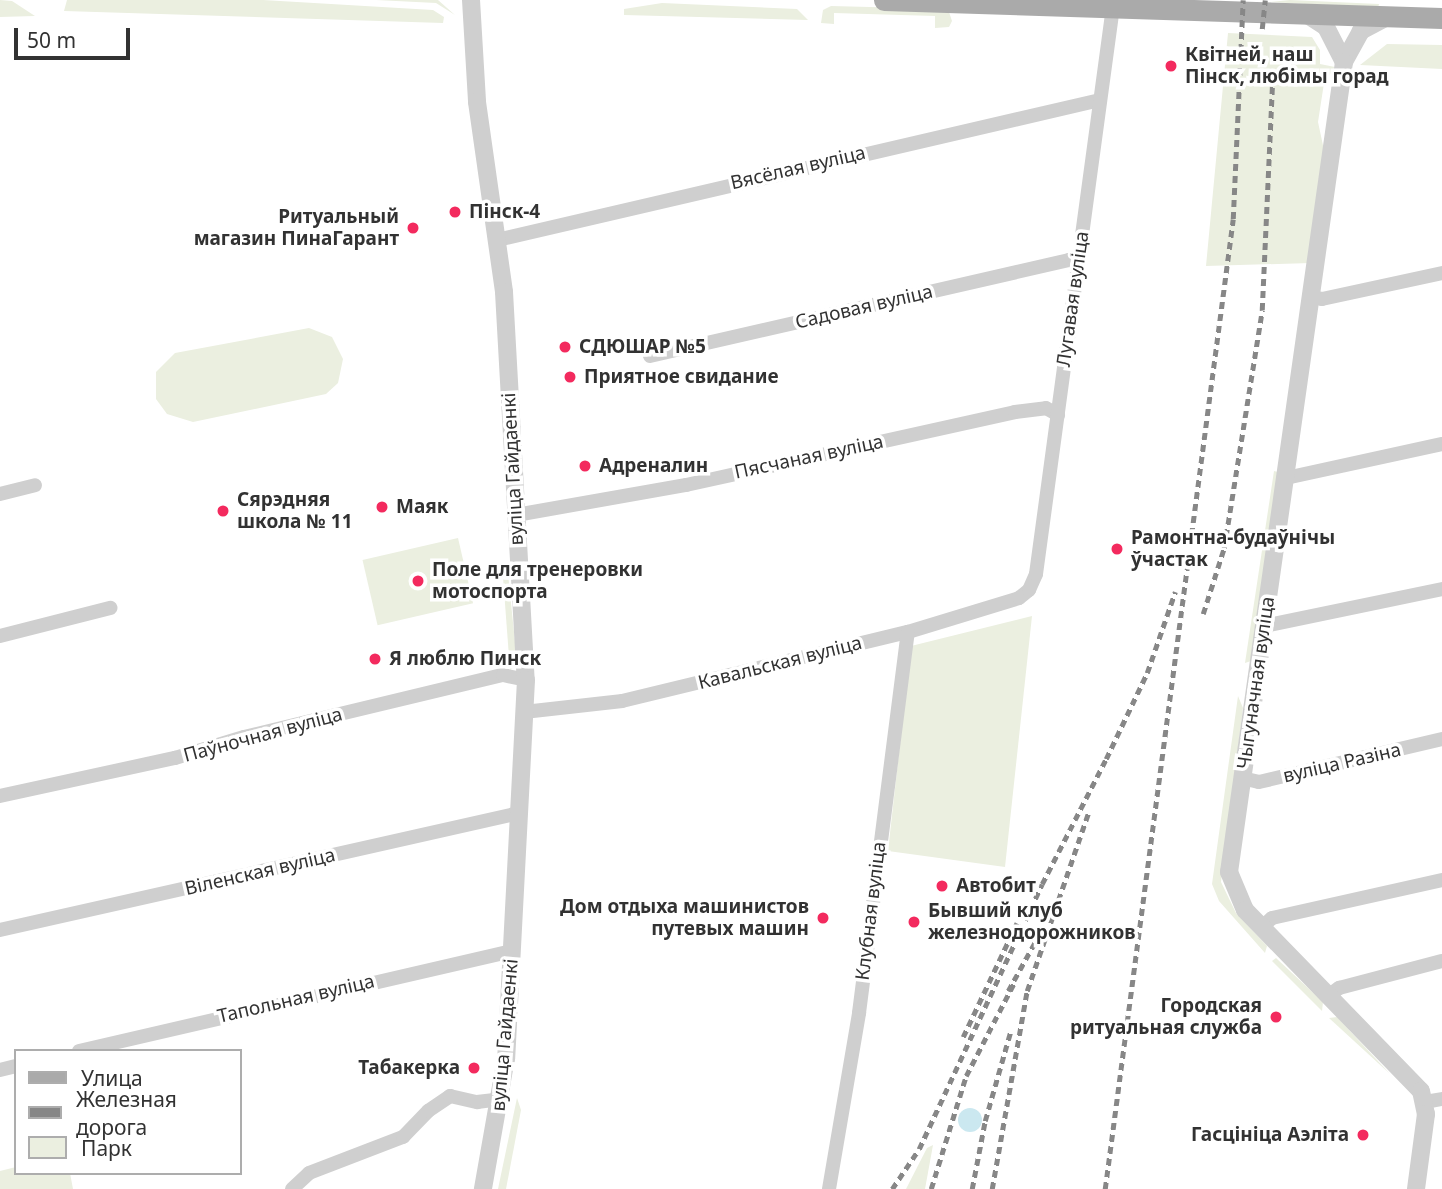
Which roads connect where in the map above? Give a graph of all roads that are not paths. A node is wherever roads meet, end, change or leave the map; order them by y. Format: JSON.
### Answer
{"nodes":[{"id":1,"x":471,"y":0,"type":"edge"},
{"id":2,"x":884,"y":0,"type":"edge"},
{"id":3,"x":1113,"y":7,"type":"junction"},
{"id":4,"x":1306,"y":13,"type":"junction"},
{"id":5,"x":1387,"y":17,"type":"junction"},
{"id":6,"x":1442,"y":18,"type":"edge"},
{"id":7,"x":1344,"y":62,"type":"junction"},
{"id":8,"x":1100,"y":100,"type":"junction"},
{"id":9,"x":497,"y":240,"type":"junction"},
{"id":10,"x":1079,"y":262,"type":"junction"},
{"id":11,"x":1442,"y":273,"type":"edge"},
{"id":12,"x":1312,"y":296,"type":"junction"},
{"id":13,"x":650,"y":356,"type":"dead end"},
{"id":14,"x":1058,"y":415,"type":"junction"},
{"id":15,"x":1442,"y":444,"type":"edge"},
{"id":16,"x":1286,"y":478,"type":"junction"},
{"id":17,"x":35,"y":485,"type":"dead end"},
{"id":18,"x":0,"y":494,"type":"edge"},
{"id":19,"x":516,"y":515,"type":"junction"},
{"id":20,"x":1442,"y":589,"type":"edge"},
{"id":21,"x":1029,"y":590,"type":"joint"},
{"id":22,"x":110,"y":608,"type":"dead end"},
{"id":23,"x":1264,"y":626,"type":"junction"},
{"id":24,"x":908,"y":632,"type":"junction"},
{"id":25,"x":0,"y":636,"type":"edge"},
{"id":26,"x":526,"y":680,"type":"junction"},
{"id":27,"x":524,"y":712,"type":"junction"},
{"id":28,"x":1442,"y":739,"type":"edge"},
{"id":29,"x":1242,"y":778,"type":"junction"},
{"id":30,"x":0,"y":796,"type":"edge"},
{"id":31,"x":519,"y":813,"type":"junction"},
{"id":32,"x":1442,"y":880,"type":"edge"},
{"id":33,"x":1262,"y":927,"type":"junction"},
{"id":34,"x":0,"y":930,"type":"edge"},
{"id":35,"x":513,"y":951,"type":"junction"},
{"id":36,"x":1442,"y":961,"type":"edge"},
{"id":37,"x":1328,"y":996,"type":"junction"},
{"id":38,"x":88,"y":1049,"type":"edge"},
{"id":39,"x":501,"y":1099,"type":"junction"},
{"id":40,"x":1434,"y":1101,"type":"edge"},
{"id":41,"x":292,"y":1189,"type":"edge"},
{"id":42,"x":483,"y":1189,"type":"edge"},
{"id":43,"x":829,"y":1189,"type":"edge"},
{"id":44,"x":1416,"y":1189,"type":"edge"}],
"edges":[{"from":1,"to":9,"type":"street","name":"вуліца Гайдаенкі"},
{"from":2,"to":3,"type":"main road"},
{"from":3,"to":4,"type":"main road"},
{"from":3,"to":8,"type":"street","name":"Лугавая вуліца"},
{"from":4,"to":5,"type":"main road"},
{"from":4,"to":7,"type":"street"},
{"from":5,"to":6,"type":"main road"},
{"from":5,"to":7,"type":"street","name":"Чыгуначная вуліца"},
{"from":7,"to":12,"type":"street","name":"Чыгуначная вуліца"},
{"from":8,"to":9,"type":"street","name":"Вясёлая вуліца"},
{"from":8,"to":10,"type":"street","name":"Лугавая вуліца"},
{"from":9,"to":19,"type":"street","name":"вуліца Гайдаенкі"},
{"from":10,"to":13,"type":"street","name":"Садовая вуліца"},
{"from":10,"to":14,"type":"street","name":"Лугавая вуліца"},
{"from":11,"to":12,"type":"street"},
{"from":12,"to":16,"type":"street","name":"Чыгуначная вуліца"},
{"from":14,"to":19,"type":"street","name":"Пясчаная вуліца"},
{"from":14,"to":21,"type":"street","name":"Лугавая вуліца"},
{"from":15,"to":16,"type":"street"},
{"from":16,"to":23,"type":"street","name":"Чыгуначная вуліца"},
{"from":17,"to":18,"type":"street"},
{"from":19,"to":26,"type":"street","name":"вуліца Гайдаенкі"},
{"from":20,"to":23,"type":"street"},
{"from":21,"to":24,"type":"street","name":"Кавальская вуліца"},
{"from":22,"to":25,"type":"street"},
{"from":23,"to":29,"type":"street","name":"Чыгуначная вуліца"},
{"from":24,"to":27,"type":"street","name":"Кавальская вуліца"},
{"from":24,"to":43,"type":"street","name":"Клубная вуліца"},
{"from":26,"to":27,"type":"street","name":"вуліца Гайдаенкі"},
{"from":26,"to":30,"type":"street","name":"Паўночная вуліца"},
{"from":27,"to":31,"type":"street","name":"вуліца Гайдаенкі"},
{"from":28,"to":29,"type":"street","name":"вуліца Разіна"},
{"from":29,"to":33,"type":"street","name":"Чыгуначная вуліца"},
{"from":31,"to":34,"type":"street","name":"Віленская вуліца"},
{"from":31,"to":35,"type":"street","name":"вуліца Гайдаенкі"},
{"from":32,"to":33,"type":"street"},
{"from":33,"to":37,"type":"street","name":"Чыгуначная вуліца"},
{"from":35,"to":38,"type":"street","name":"Тапольная вуліца"},
{"from":35,"to":39,"type":"street","name":"вуліца Гайдаенкі"},
{"from":36,"to":37,"type":"street"},
{"from":37,"to":40,"type":"street","name":"Чыгуначная вуліца"},
{"from":39,"to":41,"type":"street"},
{"from":39,"to":42,"type":"street","name":"вуліца Гайдаенкі"},
{"from":40,"to":44,"type":"street","name":"Чыгуначная вуліца"}]}
